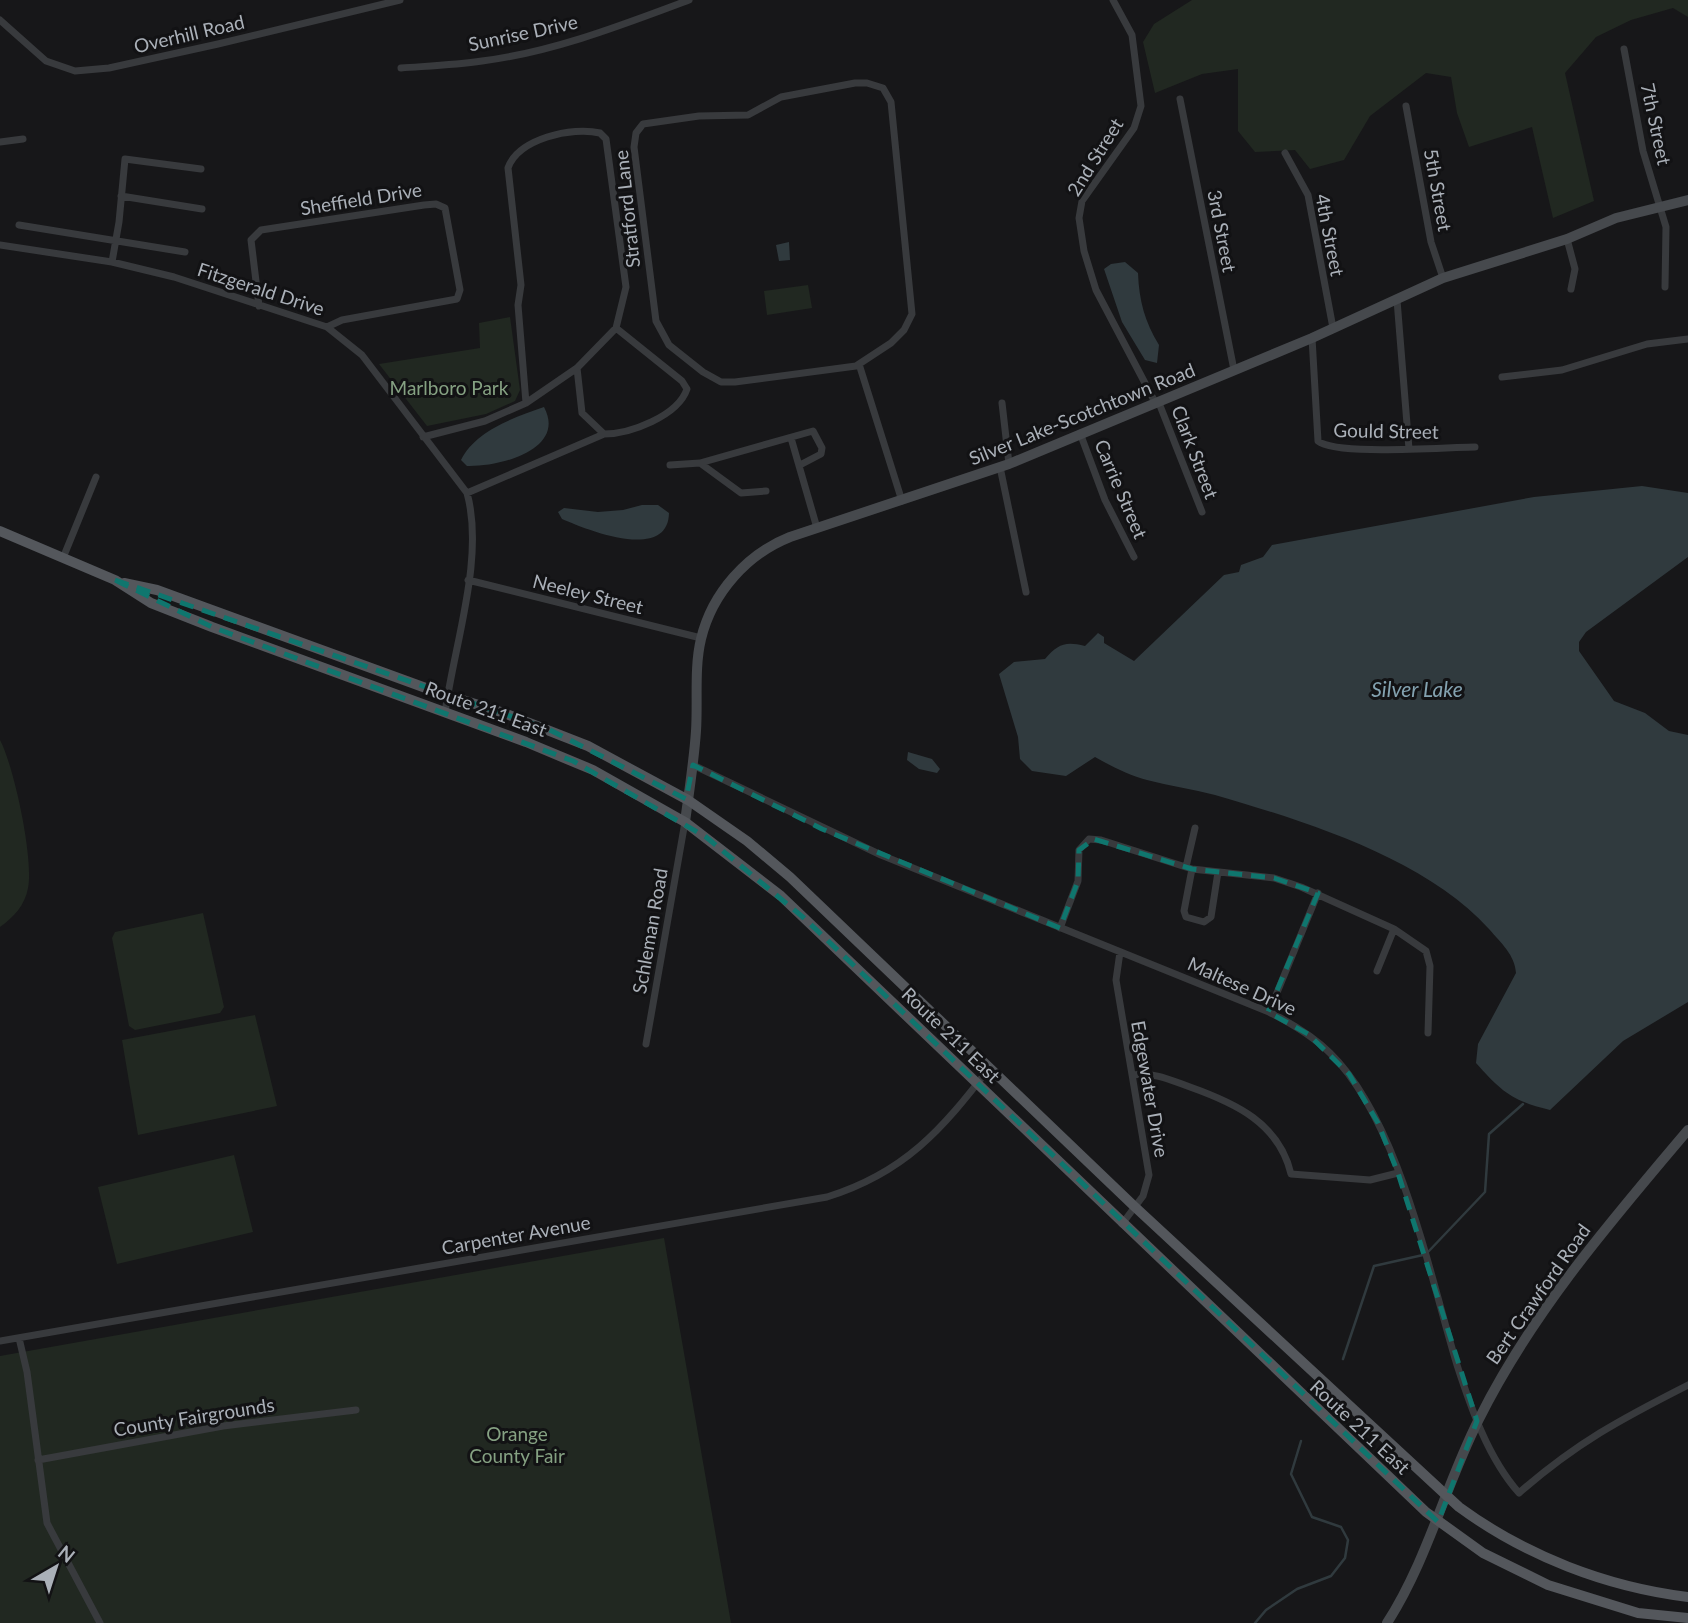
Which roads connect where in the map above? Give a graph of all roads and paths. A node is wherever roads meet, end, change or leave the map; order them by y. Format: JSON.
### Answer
{"nodes":[{"id":1,"x":400,"y":0,"type":"edge"},
{"id":2,"x":689,"y":0,"type":"edge"},
{"id":3,"x":1113,"y":0,"type":"edge"},
{"id":4,"x":0,"y":20,"type":"edge"},
{"id":5,"x":1624,"y":49,"type":"dead end"},
{"id":6,"x":401,"y":68,"type":"dead end"},
{"id":7,"x":1180,"y":99,"type":"dead end"},
{"id":8,"x":1406,"y":106,"type":"dead end"},
{"id":9,"x":23,"y":139,"type":"dead end"},
{"id":10,"x":0,"y":142,"type":"edge"},
{"id":11,"x":1285,"y":153,"type":"dead end"},
{"id":12,"x":201,"y":169,"type":"dead end"},
{"id":13,"x":121,"y":196,"type":"junction"},
{"id":14,"x":1688,"y":200,"type":"edge"},
{"id":15,"x":1660,"y":205,"type":"junction"},
{"id":16,"x":202,"y":209,"type":"dead end"},
{"id":17,"x":19,"y":225,"type":"dead end"},
{"id":18,"x":1567,"y":239,"type":"junction"},
{"id":19,"x":116,"y":241,"type":"junction"},
{"id":20,"x":0,"y":245,"type":"edge"},
{"id":21,"x":185,"y":252,"type":"dead end"},
{"id":22,"x":112,"y":262,"type":"junction"},
{"id":23,"x":1443,"y":278,"type":"junction"},
{"id":24,"x":1665,"y":287,"type":"dead end"},
{"id":25,"x":1571,"y":289,"type":"dead end"},
{"id":26,"x":1397,"y":300,"type":"junction"},
{"id":27,"x":259,"y":306,"type":"junction"},
{"id":28,"x":327,"y":327,"type":"junction"},
{"id":29,"x":616,"y":328,"type":"junction"},
{"id":30,"x":1333,"y":328,"type":"junction"},
{"id":31,"x":1312,"y":338,"type":"junction"},
{"id":32,"x":1688,"y":339,"type":"edge"},
{"id":33,"x":859,"y":364,"type":"junction"},
{"id":34,"x":577,"y":368,"type":"junction"},
{"id":35,"x":1234,"y":370,"type":"junction"},
{"id":36,"x":1502,"y":377,"type":"dead end"},
{"id":37,"x":526,"y":403,"type":"junction"},
{"id":38,"x":1002,"y":403,"type":"dead end"},
{"id":39,"x":1158,"y":404,"type":"junction"},
{"id":40,"x":1080,"y":433,"type":"junction"},
{"id":41,"x":604,"y":434,"type":"junction"},
{"id":42,"x":422,"y":437,"type":"junction"},
{"id":43,"x":791,"y":438,"type":"junction"},
{"id":44,"x":1475,"y":447,"type":"dead end"},
{"id":45,"x":1409,"y":449,"type":"junction"},
{"id":46,"x":700,"y":463,"type":"junction"},
{"id":47,"x":800,"y":465,"type":"junction"},
{"id":48,"x":670,"y":466,"type":"dead end"},
{"id":49,"x":1005,"y":466,"type":"junction"},
{"id":50,"x":96,"y":477,"type":"dead end"},
{"id":51,"x":766,"y":491,"type":"dead end"},
{"id":52,"x":467,"y":493,"type":"junction"},
{"id":53,"x":902,"y":500,"type":"junction"},
{"id":54,"x":1202,"y":512,"type":"dead end"},
{"id":55,"x":817,"y":528,"type":"junction"},
{"id":56,"x":0,"y":531,"type":"edge"},
{"id":57,"x":1134,"y":557,"type":"dead end"},
{"id":58,"x":63,"y":558,"type":"junction"},
{"id":59,"x":115,"y":580,"type":"junction"},
{"id":60,"x":468,"y":580,"type":"junction"},
{"id":61,"x":1026,"y":592,"type":"dead end"},
{"id":62,"x":701,"y":638,"type":"junction"},
{"id":63,"x":447,"y":694,"type":"junction"},
{"id":64,"x":445,"y":713,"type":"junction"},
{"id":65,"x":693,"y":765,"type":"junction"},
{"id":66,"x":688,"y":800,"type":"junction"},
{"id":67,"x":685,"y":822,"type":"junction"},
{"id":68,"x":1195,"y":828,"type":"dead end"},
{"id":69,"x":1189,"y":868,"type":"junction"},
{"id":70,"x":1218,"y":873,"type":"junction"},
{"id":71,"x":1318,"y":893,"type":"junction"},
{"id":72,"x":1060,"y":928,"type":"junction"},
{"id":73,"x":1394,"y":929,"type":"junction"},
{"id":74,"x":1120,"y":952,"type":"junction"},
{"id":75,"x":1377,"y":971,"type":"dead end"},
{"id":76,"x":1269,"y":1012,"type":"junction"},
{"id":77,"x":1428,"y":1034,"type":"dead end"},
{"id":78,"x":646,"y":1045,"type":"dead end"},
{"id":79,"x":990,"y":1068,"type":"junction"},
{"id":80,"x":1133,"y":1075,"type":"junction"},
{"id":81,"x":977,"y":1085,"type":"junction"},
{"id":82,"x":1688,"y":1130,"type":"edge"},
{"id":83,"x":1398,"y":1173,"type":"junction"},
{"id":84,"x":1135,"y":1207,"type":"junction"},
{"id":85,"x":1122,"y":1224,"type":"junction"},
{"id":86,"x":19,"y":1338,"type":"junction"},
{"id":87,"x":0,"y":1341,"type":"edge"},
{"id":88,"x":1688,"y":1385,"type":"edge"},
{"id":89,"x":356,"y":1410,"type":"dead end"},
{"id":90,"x":1478,"y":1421,"type":"junction"},
{"id":91,"x":37,"y":1460,"type":"junction"},
{"id":92,"x":1446,"y":1496,"type":"junction"},
{"id":93,"x":1438,"y":1522,"type":"junction"},
{"id":94,"x":1661,"y":1593,"type":"junction"},
{"id":95,"x":1688,"y":1597,"type":"edge"},
{"id":96,"x":1660,"y":1616,"type":"junction"},
{"id":97,"x":1688,"y":1618,"type":"edge"},
{"id":98,"x":100,"y":1623,"type":"edge"},
{"id":99,"x":1387,"y":1623,"type":"edge"}],
"edges":[{"from":1,"to":4,"type":"street","name":"Overhill Road"},
{"from":2,"to":6,"type":"street","name":"Sunrise Drive"},
{"from":3,"to":39,"type":"street","name":"2nd Street"},
{"from":5,"to":15,"type":"street","name":"7th Street"},
{"from":7,"to":35,"type":"street","name":"3rd Street"},
{"from":8,"to":23,"type":"street","name":"5th Street"},
{"from":9,"to":10,"type":"street"},
{"from":11,"to":30,"type":"street","name":"4th Street"},
{"from":12,"to":13,"type":"street"},
{"from":13,"to":16,"type":"street"},
{"from":13,"to":19,"type":"street"},
{"from":14,"to":15,"type":"street","name":"Silver Lake-Scotchtown Road"},
{"from":15,"to":18,"type":"street","name":"Silver Lake-Scotchtown Road"},
{"from":15,"to":24,"type":"street","name":"7th Street"},
{"from":17,"to":19,"type":"street"},
{"from":18,"to":23,"type":"street","name":"Silver Lake-Scotchtown Road"},
{"from":18,"to":25,"type":"street"},
{"from":19,"to":21,"type":"street"},
{"from":19,"to":22,"type":"street"},
{"from":20,"to":22,"type":"street","name":"Fitzgerald Drive"},
{"from":22,"to":27,"type":"street","name":"Fitzgerald Drive"},
{"from":23,"to":26,"type":"street","name":"Silver Lake-Scotchtown Road"},
{"from":26,"to":30,"type":"street","name":"Silver Lake-Scotchtown Road"},
{"from":26,"to":45,"type":"street"},
{"from":27,"to":28,"type":"street","name":"Fitzgerald Drive"},
{"from":27,"to":28,"type":"street","name":"Sheffield Drive"},
{"from":28,"to":42,"type":"street","name":"Fitzgerald Drive"},
{"from":29,"to":34,"type":"street"},
{"from":29,"to":37,"type":"street"},
{"from":29,"to":41,"type":"street"},
{"from":30,"to":31,"type":"street","name":"Silver Lake-Scotchtown Road"},
{"from":31,"to":35,"type":"street","name":"Silver Lake-Scotchtown Road"},
{"from":31,"to":45,"type":"street","name":"Gould Street"},
{"from":32,"to":36,"type":"street"},
{"from":33,"to":33,"type":"street","name":"Stratford Lane"},
{"from":33,"to":53,"type":"street"},
{"from":34,"to":37,"type":"street"},
{"from":34,"to":41,"type":"street"},
{"from":35,"to":39,"type":"street","name":"Silver Lake-Scotchtown Road"},
{"from":37,"to":42,"type":"street"},
{"from":38,"to":49,"type":"street"},
{"from":39,"to":40,"type":"street","name":"Silver Lake-Scotchtown Road"},
{"from":39,"to":54,"type":"street","name":"Clark Street"},
{"from":40,"to":49,"type":"street","name":"Silver Lake-Scotchtown Road"},
{"from":40,"to":57,"type":"street","name":"Carrie Street"},
{"from":41,"to":52,"type":"street"},
{"from":42,"to":52,"type":"street","name":"Fitzgerald Drive"},
{"from":43,"to":46,"type":"street"},
{"from":43,"to":47,"type":"street"},
{"from":43,"to":47,"type":"street"},
{"from":44,"to":45,"type":"street","name":"Gould Street"},
{"from":46,"to":48,"type":"street"},
{"from":46,"to":51,"type":"street"},
{"from":47,"to":55,"type":"street"},
{"from":49,"to":53,"type":"street","name":"Silver Lake-Scotchtown Road"},
{"from":49,"to":61,"type":"street"},
{"from":50,"to":58,"type":"street"},
{"from":52,"to":60,"type":"street","name":"Fitzgerald Drive"},
{"from":53,"to":55,"type":"street","name":"Silver Lake-Scotchtown Road"},
{"from":55,"to":62,"type":"street","name":"Silver Lake-Scotchtown Road"},
{"from":56,"to":58,"type":"main road","name":"Route 211 East"},
{"from":58,"to":59,"type":"main road","name":"Route 211 East"},
{"from":59,"to":63,"type":"main road","name":"Route 211 East"},
{"from":59,"to":64,"type":"main road","name":"Route 211 East"},
{"from":60,"to":62,"type":"street","name":"Neeley Street"},
{"from":60,"to":63,"type":"street","name":"Fitzgerald Drive"},
{"from":62,"to":65,"type":"street","name":"Silver Lake-Scotchtown Road"},
{"from":63,"to":64,"type":"street","name":"Fitzgerald Drive"},
{"from":63,"to":66,"type":"main road","name":"Route 211 East"},
{"from":64,"to":67,"type":"main road","name":"Route 211 East"},
{"from":65,"to":66,"type":"street","name":"Silver Lake-Scotchtown Road"},
{"from":65,"to":72,"type":"street","name":"Maltese Drive"},
{"from":66,"to":67,"type":"street","name":"Silver Lake-Scotchtown Road"},
{"from":66,"to":79,"type":"main road","name":"Route 211 East"},
{"from":67,"to":78,"type":"street","name":"Schleman Road"},
{"from":67,"to":81,"type":"main road","name":"Route 211 East"},
{"from":68,"to":69,"type":"street"},
{"from":69,"to":70,"type":"street"},
{"from":69,"to":70,"type":"street"},
{"from":69,"to":72,"type":"street"},
{"from":70,"to":71,"type":"street"},
{"from":71,"to":73,"type":"street"},
{"from":71,"to":76,"type":"street"},
{"from":72,"to":74,"type":"street","name":"Maltese Drive"},
{"from":73,"to":75,"type":"street"},
{"from":73,"to":77,"type":"street"},
{"from":74,"to":76,"type":"street","name":"Maltese Drive"},
{"from":74,"to":80,"type":"street","name":"Edgewater Drive"},
{"from":76,"to":83,"type":"street","name":"Maltese Drive"},
{"from":79,"to":81,"type":"street","name":"Carpenter Avenue"},
{"from":79,"to":84,"type":"main road","name":"Route 211 East"},
{"from":80,"to":83,"type":"street"},
{"from":80,"to":84,"type":"street","name":"Edgewater Drive"},
{"from":81,"to":85,"type":"main road","name":"Route 211 East"},
{"from":81,"to":86,"type":"street","name":"Carpenter Avenue"},
{"from":82,"to":90,"type":"street","name":"Bert Crawford Road"},
{"from":83,"to":90,"type":"street","name":"Maltese Drive"},
{"from":84,"to":85,"type":"street","name":"Edgewater Drive"},
{"from":84,"to":92,"type":"main road","name":"Route 211 East"},
{"from":85,"to":93,"type":"main road","name":"Route 211 East"},
{"from":86,"to":87,"type":"street","name":"Carpenter Avenue"},
{"from":86,"to":91,"type":"street"},
{"from":88,"to":90,"type":"street","name":"Maltese Drive"},
{"from":89,"to":91,"type":"street","name":"County Fairgrounds"},
{"from":90,"to":92,"type":"street","name":"Bert Crawford Road"},
{"from":91,"to":98,"type":"street"},
{"from":92,"to":93,"type":"street","name":"Bert Crawford Road"},
{"from":92,"to":94,"type":"main road","name":"Route 211 East"},
{"from":93,"to":96,"type":"main road","name":"Route 211 East"},
{"from":93,"to":99,"type":"street","name":"Bert Crawford Road"},
{"from":94,"to":95,"type":"main road","name":"Route 211 East"},
{"from":94,"to":96,"type":"main road"},
{"from":96,"to":97,"type":"main road","name":"Route 211 East"}]}
